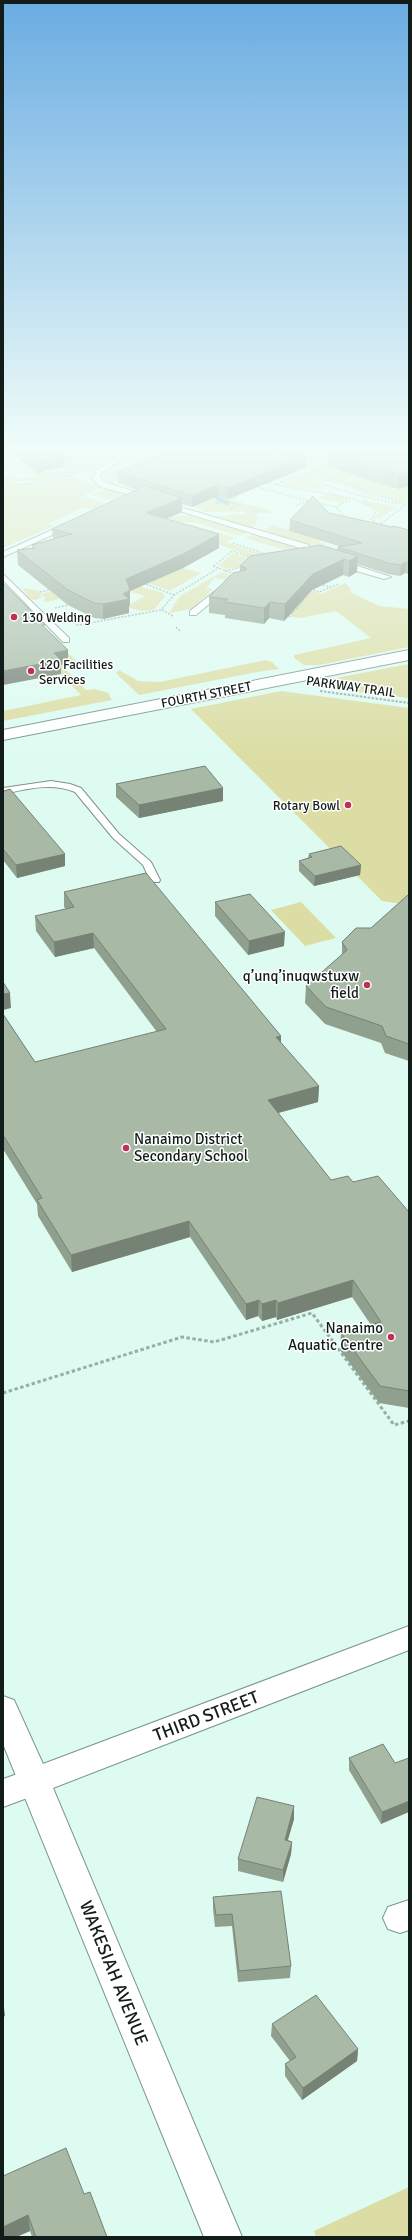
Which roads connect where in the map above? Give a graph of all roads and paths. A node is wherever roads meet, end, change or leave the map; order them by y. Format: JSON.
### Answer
{"nodes":[{"id":1,"x":13,"y":551,"type":"edge"},
{"id":2,"x":255,"y":551,"type":"edge"},
{"id":3,"x":308,"y":551,"type":"edge"},
{"id":4,"x":3,"y":555,"type":"edge"},
{"id":5,"x":268,"y":555,"type":"edge"},
{"id":6,"x":257,"y":560,"type":"edge"},
{"id":7,"x":248,"y":566,"type":"edge"},
{"id":8,"x":219,"y":568,"type":"junction"},
{"id":9,"x":225,"y":571,"type":"junction"},
{"id":10,"x":238,"y":575,"type":"edge"},
{"id":11,"x":3,"y":576,"type":"edge"},
{"id":12,"x":387,"y":577,"type":"edge"},
{"id":13,"x":142,"y":582,"type":"edge"},
{"id":14,"x":230,"y":584,"type":"edge"},
{"id":15,"x":339,"y":584,"type":"dead end"},
{"id":16,"x":323,"y":585,"type":"edge"},
{"id":17,"x":330,"y":587,"type":"junction"},
{"id":18,"x":305,"y":588,"type":"edge"},
{"id":19,"x":50,"y":590,"type":"edge"},
{"id":20,"x":38,"y":593,"type":"dead end"},
{"id":21,"x":174,"y":595,"type":"junction"},
{"id":22,"x":296,"y":600,"type":"edge"},
{"id":23,"x":68,"y":605,"type":"edge"},
{"id":24,"x":60,"y":607,"type":"dead end"},
{"id":25,"x":54,"y":609,"type":"dead end"},
{"id":26,"x":161,"y":610,"type":"junction"},
{"id":27,"x":60,"y":613,"type":"dead end"},
{"id":28,"x":193,"y":613,"type":"dead end"},
{"id":29,"x":173,"y":616,"type":"dead end"},
{"id":30,"x":66,"y":617,"type":"dead end"},
{"id":31,"x":289,"y":617,"type":"edge"},
{"id":32,"x":176,"y":627,"type":"dead end"},
{"id":33,"x":181,"y":632,"type":"dead end"},
{"id":34,"x":66,"y":640,"type":"dead end"},
{"id":35,"x":409,"y":655,"type":"edge"},
{"id":36,"x":316,"y":691,"type":"dead end"},
{"id":37,"x":409,"y":703,"type":"edge"},
{"id":38,"x":3,"y":735,"type":"edge"},
{"id":39,"x":3,"y":791,"type":"edge"},
{"id":40,"x":155,"y":880,"type":"dead end"},
{"id":41,"x":3,"y":1393,"type":"edge"},
{"id":42,"x":409,"y":1421,"type":"edge"},
{"id":43,"x":409,"y":1638,"type":"edge"},
{"id":44,"x":3,"y":1709,"type":"edge"},
{"id":45,"x":35,"y":1781,"type":"junction"},
{"id":46,"x":3,"y":1793,"type":"edge"},
{"id":47,"x":223,"y":2237,"type":"edge"}],
"edges":[{"from":1,"to":4,"type":"lane"},
{"from":2,"to":5,"type":"path"},
{"from":3,"to":12,"type":"lane"},
{"from":6,"to":8,"type":"path"},
{"from":7,"to":9,"type":"path"},
{"from":8,"to":9,"type":"path"},
{"from":8,"to":21,"type":"path"},
{"from":9,"to":10,"type":"path"},
{"from":11,"to":34,"type":"lane"},
{"from":13,"to":21,"type":"path"},
{"from":14,"to":28,"type":"lane"},
{"from":15,"to":17,"type":"path"},
{"from":16,"to":17,"type":"path"},
{"from":17,"to":18,"type":"path"},
{"from":19,"to":20,"type":"path"},
{"from":21,"to":26,"type":"path"},
{"from":22,"to":31,"type":"path"},
{"from":23,"to":24,"type":"path"},
{"from":25,"to":27,"type":"path"},
{"from":26,"to":29,"type":"path"},
{"from":26,"to":30,"type":"path"},
{"from":32,"to":33,"type":"path"},
{"from":35,"to":38,"type":"main road","name":"FOURTH STREET"},
{"from":36,"to":37,"type":"path","name":"PARKWAY TRAIL"},
{"from":39,"to":40,"type":"lane"},
{"from":41,"to":42,"type":"path"},
{"from":43,"to":45,"type":"main road","name":"THIRD STREET"},
{"from":44,"to":45,"type":"main road","name":"WAKESIAH AVENUE"},
{"from":45,"to":46,"type":"main road","name":"THIRD STREET"},
{"from":45,"to":47,"type":"main road","name":"WAKESIAH AVENUE"}]}
